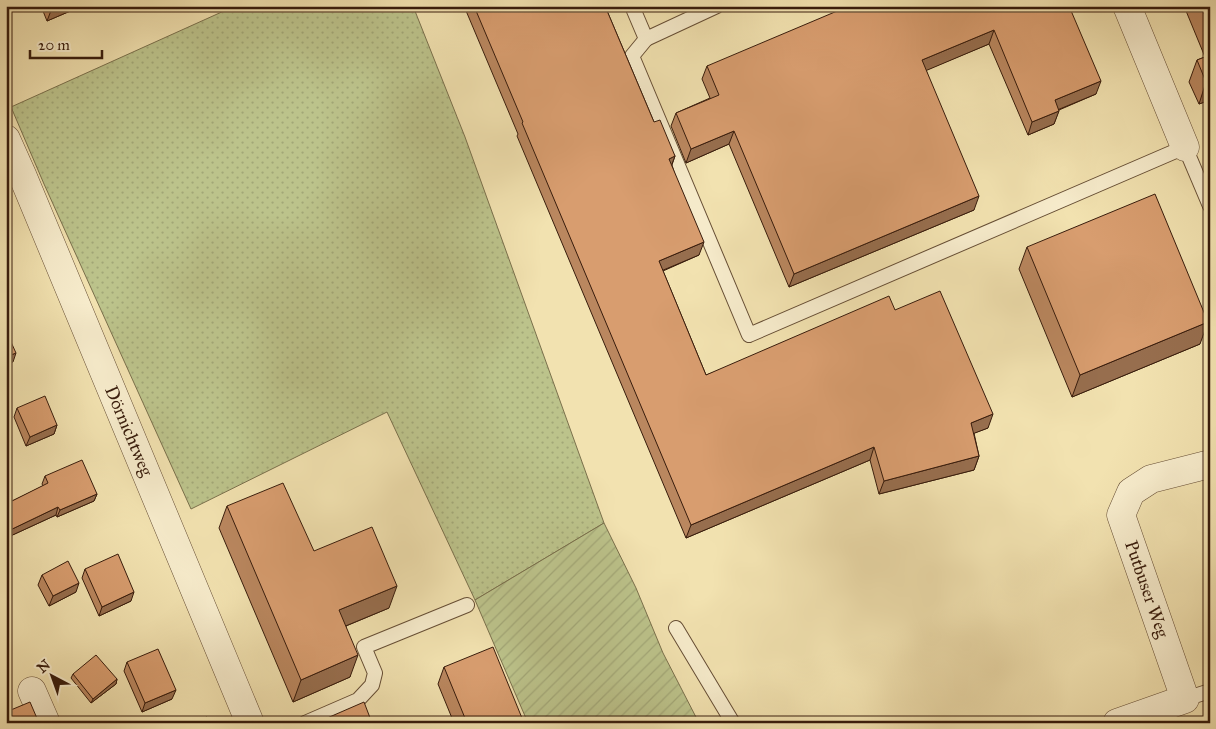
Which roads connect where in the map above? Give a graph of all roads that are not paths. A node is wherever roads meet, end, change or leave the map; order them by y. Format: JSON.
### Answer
{"nodes":[{"id":1,"x":632,"y":6,"type":"edge"},
{"id":2,"x":717,"y":6,"type":"edge"},
{"id":3,"x":1127,"y":6,"type":"edge"},
{"id":4,"x":646,"y":39,"type":"junction"},
{"id":5,"x":6,"y":139,"type":"edge"},
{"id":6,"x":1185,"y":147,"type":"junction"},
{"id":7,"x":1210,"y":206,"type":"edge"},
{"id":8,"x":1210,"y":464,"type":"edge"},
{"id":9,"x":467,"y":604,"type":"dead end"},
{"id":10,"x":676,"y":628,"type":"dead end"},
{"id":11,"x":32,"y":691,"type":"dead end"},
{"id":12,"x":1197,"y":695,"type":"edge"},
{"id":13,"x":46,"y":723,"type":"edge"},
{"id":14,"x":250,"y":723,"type":"edge"},
{"id":15,"x":305,"y":723,"type":"edge"},
{"id":16,"x":733,"y":723,"type":"edge"},
{"id":17,"x":1116,"y":723,"type":"edge"}],
"edges":[{"from":1,"to":4,"type":"lane"},
{"from":2,"to":4,"type":"lane"},
{"from":3,"to":6,"type":"street"},
{"from":4,"to":6,"type":"lane"},
{"from":5,"to":14,"type":"street","name":"Dörnichtweg"},
{"from":6,"to":7,"type":"lane"},
{"from":8,"to":12,"type":"street","name":"Putbuser Weg"},
{"from":9,"to":15,"type":"lane"},
{"from":10,"to":16,"type":"lane"},
{"from":11,"to":13,"type":"street"},
{"from":12,"to":17,"type":"street","name":"Putbuser Weg"}]}
